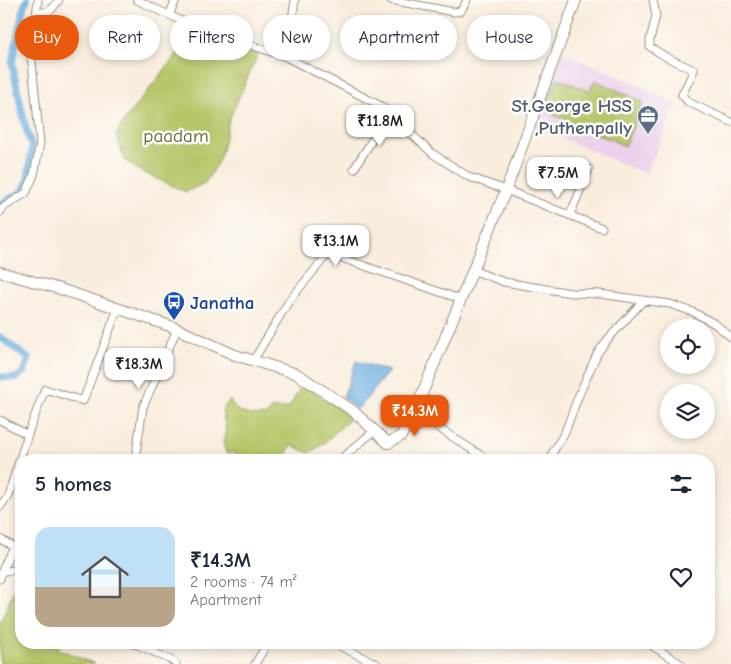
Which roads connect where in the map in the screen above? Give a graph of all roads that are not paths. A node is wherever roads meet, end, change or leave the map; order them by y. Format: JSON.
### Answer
{"nodes":[{"id":1,"x":38,"y":0,"type":"edge"},
{"id":2,"x":58,"y":0,"type":"edge"},
{"id":3,"x":137,"y":0,"type":"edge"},
{"id":4,"x":176,"y":0,"type":"edge"},
{"id":5,"x":295,"y":0,"type":"edge"},
{"id":6,"x":391,"y":0,"type":"edge"},
{"id":7,"x":467,"y":0,"type":"edge"},
{"id":8,"x":576,"y":0,"type":"edge"},
{"id":9,"x":653,"y":0,"type":"edge"},
{"id":10,"x":36,"y":15,"type":"edge"},
{"id":11,"x":42,"y":15,"type":"edge"},
{"id":12,"x":169,"y":15,"type":"junction"},
{"id":13,"x":293,"y":15,"type":"edge"},
{"id":14,"x":263,"y":49,"type":"edge"},
{"id":15,"x":31,"y":60,"type":"edge"},
{"id":16,"x":292,"y":60,"type":"edge"},
{"id":17,"x":389,"y":113,"type":"junction"},
{"id":18,"x":731,"y":122,"type":"edge"},
{"id":19,"x":354,"y":169,"type":"dead end"},
{"id":20,"x":589,"y":169,"type":"dead end"},
{"id":21,"x":506,"y":190,"type":"junction"},
{"id":22,"x":0,"y":212,"type":"edge"},
{"id":23,"x":570,"y":216,"type":"junction"},
{"id":24,"x":602,"y":228,"type":"dead end"},
{"id":25,"x":472,"y":270,"type":"junction"},
{"id":26,"x":0,"y":272,"type":"edge"},
{"id":27,"x":460,"y":298,"type":"junction"},
{"id":28,"x":643,"y":300,"type":"junction"},
{"id":29,"x":118,"y":308,"type":"junction"},
{"id":30,"x":177,"y":329,"type":"junction"},
{"id":31,"x":731,"y":337,"type":"edge"},
{"id":32,"x":253,"y":361,"type":"junction"},
{"id":33,"x":414,"y":412,"type":"junction"},
{"id":34,"x":0,"y":420,"type":"edge"},
{"id":35,"x":374,"y":430,"type":"junction"},
{"id":36,"x":28,"y":433,"type":"junction"},
{"id":37,"x":21,"y":454,"type":"edge"},
{"id":38,"x":136,"y":454,"type":"edge"},
{"id":39,"x":347,"y":454,"type":"edge"},
{"id":40,"x":479,"y":454,"type":"edge"},
{"id":41,"x":552,"y":454,"type":"edge"},
{"id":42,"x":15,"y":473,"type":"edge"},
{"id":43,"x":0,"y":507,"type":"edge"},
{"id":44,"x":0,"y":538,"type":"edge"},
{"id":45,"x":13,"y":546,"type":"joint"},
{"id":46,"x":15,"y":572,"type":"edge"},
{"id":47,"x":1,"y":575,"type":"edge"},
{"id":48,"x":147,"y":649,"type":"edge"},
{"id":49,"x":264,"y":649,"type":"edge"},
{"id":50,"x":346,"y":649,"type":"edge"},
{"id":51,"x":657,"y":649,"type":"edge"},
{"id":52,"x":176,"y":664,"type":"edge"},
{"id":53,"x":255,"y":664,"type":"edge"},
{"id":54,"x":377,"y":664,"type":"edge"},
{"id":55,"x":681,"y":664,"type":"edge"}],
"edges":[{"from":1,"to":10,"type":"street"},
{"from":2,"to":11,"type":"street"},
{"from":3,"to":12,"type":"street"},
{"from":4,"to":12,"type":"street"},
{"from":5,"to":13,"type":"street"},
{"from":6,"to":7,"type":"street"},
{"from":8,"to":21,"type":"main road"},
{"from":9,"to":18,"type":"street"},
{"from":12,"to":14,"type":"street"},
{"from":15,"to":22,"type":"street"},
{"from":16,"to":17,"type":"street"},
{"from":17,"to":19,"type":"street"},
{"from":17,"to":21,"type":"street"},
{"from":20,"to":23,"type":"street"},
{"from":21,"to":23,"type":"street"},
{"from":21,"to":25,"type":"main road"},
{"from":23,"to":24,"type":"street"},
{"from":25,"to":27,"type":"main road"},
{"from":25,"to":28,"type":"street"},
{"from":26,"to":29,"type":"main road"},
{"from":27,"to":32,"type":"street"},
{"from":27,"to":33,"type":"main road"},
{"from":28,"to":31,"type":"street"},
{"from":28,"to":41,"type":"street"},
{"from":29,"to":30,"type":"main road"},
{"from":29,"to":36,"type":"street"},
{"from":30,"to":32,"type":"main road"},
{"from":30,"to":38,"type":"street"},
{"from":32,"to":35,"type":"main road"},
{"from":33,"to":35,"type":"main road"},
{"from":33,"to":40,"type":"street"},
{"from":34,"to":36,"type":"street"},
{"from":35,"to":39,"type":"street"},
{"from":36,"to":37,"type":"street"},
{"from":42,"to":43,"type":"street"},
{"from":44,"to":45,"type":"street"},
{"from":45,"to":47,"type":"street"},
{"from":46,"to":47,"type":"street"},
{"from":48,"to":52,"type":"street"},
{"from":49,"to":53,"type":"street"},
{"from":50,"to":54,"type":"street"},
{"from":51,"to":55,"type":"street"}]}
